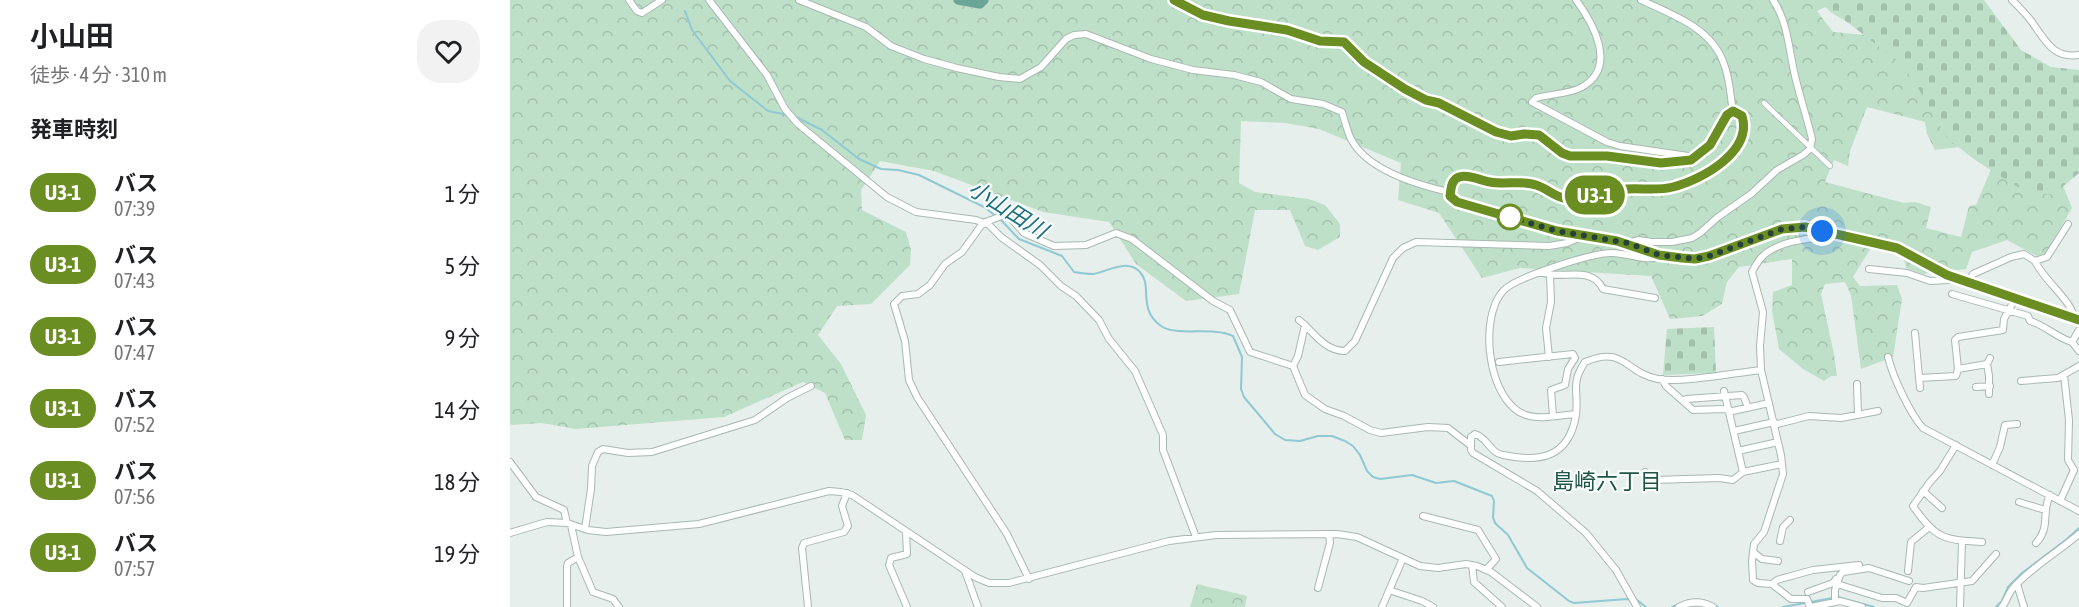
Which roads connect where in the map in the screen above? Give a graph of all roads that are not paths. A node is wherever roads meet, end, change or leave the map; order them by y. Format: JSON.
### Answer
{"nodes":[{"id":1,"x":630,"y":0,"type":"edge"},
{"id":2,"x":662,"y":0,"type":"edge"},
{"id":3,"x":709,"y":0,"type":"edge"},
{"id":4,"x":799,"y":0,"type":"edge"},
{"id":5,"x":958,"y":0,"type":"edge"},
{"id":6,"x":984,"y":0,"type":"edge"},
{"id":7,"x":1174,"y":0,"type":"edge"},
{"id":8,"x":1576,"y":0,"type":"edge"},
{"id":9,"x":1641,"y":0,"type":"edge"},
{"id":10,"x":1773,"y":0,"type":"edge"},
{"id":11,"x":2012,"y":0,"type":"edge"},
{"id":12,"x":2079,"y":55,"type":"edge"},
{"id":13,"x":1764,"y":103,"type":"dead end"},
{"id":14,"x":1733,"y":111,"type":"junction"},
{"id":15,"x":1810,"y":149,"type":"junction"},
{"id":16,"x":1696,"y":157,"type":"junction"},
{"id":17,"x":1830,"y":166,"type":"dead end"},
{"id":18,"x":1450,"y":196,"type":"junction"},
{"id":19,"x":983,"y":223,"type":"junction"},
{"id":20,"x":2068,"y":224,"type":"dead end"},
{"id":21,"x":1837,"y":235,"type":"junction"},
{"id":22,"x":1583,"y":236,"type":"junction"},
{"id":23,"x":1628,"y":243,"type":"junction"},
{"id":24,"x":1659,"y":255,"type":"junction"},
{"id":25,"x":2036,"y":261,"type":"junction"},
{"id":26,"x":1869,"y":269,"type":"dead end"},
{"id":27,"x":1541,"y":271,"type":"junction"},
{"id":28,"x":1550,"y":275,"type":"junction"},
{"id":29,"x":1953,"y":277,"type":"junction"},
{"id":30,"x":1968,"y":282,"type":"junction"},
{"id":31,"x":1952,"y":294,"type":"dead end"},
{"id":32,"x":1655,"y":298,"type":"dead end"},
{"id":33,"x":2015,"y":299,"type":"junction"},
{"id":34,"x":2009,"y":310,"type":"junction"},
{"id":35,"x":2077,"y":319,"type":"edge"},
{"id":36,"x":1299,"y":320,"type":"dead end"},
{"id":37,"x":1305,"y":325,"type":"junction"},
{"id":38,"x":2079,"y":330,"type":"edge"},
{"id":39,"x":1915,"y":333,"type":"dead end"},
{"id":40,"x":2072,"y":342,"type":"junction"},
{"id":41,"x":2079,"y":351,"type":"edge"},
{"id":42,"x":1549,"y":357,"type":"junction"},
{"id":43,"x":1888,"y":357,"type":"dead end"},
{"id":44,"x":1499,"y":362,"type":"dead end"},
{"id":45,"x":1293,"y":366,"type":"junction"},
{"id":46,"x":2079,"y":366,"type":"edge"},
{"id":47,"x":1958,"y":369,"type":"junction"},
{"id":48,"x":1761,"y":370,"type":"junction"},
{"id":49,"x":2064,"y":375,"type":"junction"},
{"id":50,"x":1919,"y":378,"type":"junction"},
{"id":51,"x":1662,"y":379,"type":"junction"},
{"id":52,"x":2021,"y":381,"type":"dead end"},
{"id":53,"x":1857,"y":384,"type":"dead end"},
{"id":54,"x":811,"y":386,"type":"dead end"},
{"id":55,"x":1990,"y":386,"type":"junction"},
{"id":56,"x":1976,"y":387,"type":"dead end"},
{"id":57,"x":1920,"y":388,"type":"dead end"},
{"id":58,"x":1725,"y":394,"type":"junction"},
{"id":59,"x":1989,"y":394,"type":"dead end"},
{"id":60,"x":1683,"y":401,"type":"junction"},
{"id":61,"x":1769,"y":403,"type":"junction"},
{"id":62,"x":1748,"y":408,"type":"junction"},
{"id":63,"x":1729,"y":411,"type":"junction"},
{"id":64,"x":1878,"y":411,"type":"dead end"},
{"id":65,"x":1576,"y":414,"type":"junction"},
{"id":66,"x":1858,"y":415,"type":"junction"},
{"id":67,"x":1553,"y":416,"type":"junction"},
{"id":68,"x":1774,"y":424,"type":"junction"},
{"id":69,"x":2017,"y":424,"type":"dead end"},
{"id":70,"x":1734,"y":431,"type":"junction"},
{"id":71,"x":1778,"y":442,"type":"junction"},
{"id":72,"x":1470,"y":445,"type":"junction"},
{"id":73,"x":1956,"y":445,"type":"junction"},
{"id":74,"x":1738,"y":451,"type":"junction"},
{"id":75,"x":510,"y":462,"type":"edge"},
{"id":76,"x":1782,"y":464,"type":"junction"},
{"id":77,"x":1992,"y":465,"type":"junction"},
{"id":78,"x":1645,"y":472,"type":"dead end"},
{"id":79,"x":1743,"y":472,"type":"junction"},
{"id":80,"x":1923,"y":491,"type":"junction"},
{"id":81,"x":846,"y":494,"type":"junction"},
{"id":82,"x":2050,"y":495,"type":"junction"},
{"id":83,"x":2060,"y":501,"type":"junction"},
{"id":84,"x":2019,"y":502,"type":"dead end"},
{"id":85,"x":1942,"y":508,"type":"dead end"},
{"id":86,"x":2045,"y":510,"type":"junction"},
{"id":87,"x":2079,"y":511,"type":"edge"},
{"id":88,"x":1423,"y":516,"type":"dead end"},
{"id":89,"x":1790,"y":520,"type":"dead end"},
{"id":90,"x":569,"y":524,"type":"junction"},
{"id":91,"x":1928,"y":528,"type":"junction"},
{"id":92,"x":585,"y":529,"type":"junction"},
{"id":93,"x":906,"y":532,"type":"junction"},
{"id":94,"x":510,"y":533,"type":"edge"},
{"id":95,"x":1329,"y":534,"type":"junction"},
{"id":96,"x":2079,"y":534,"type":"edge"},
{"id":97,"x":1196,"y":537,"type":"junction"},
{"id":98,"x":1780,"y":541,"type":"dead end"},
{"id":99,"x":1962,"y":541,"type":"junction"},
{"id":100,"x":1982,"y":542,"type":"dead end"},
{"id":101,"x":2036,"y":543,"type":"dead end"},
{"id":102,"x":1753,"y":552,"type":"junction"},
{"id":103,"x":1996,"y":554,"type":"dead end"},
{"id":104,"x":578,"y":557,"type":"junction"},
{"id":105,"x":1403,"y":558,"type":"junction"},
{"id":106,"x":1778,"y":561,"type":"dead end"},
{"id":107,"x":1868,"y":564,"type":"dead end"},
{"id":108,"x":1473,"y":565,"type":"junction"},
{"id":109,"x":1486,"y":570,"type":"junction"},
{"id":110,"x":965,"y":571,"type":"junction"},
{"id":111,"x":1908,"y":571,"type":"dead end"},
{"id":112,"x":1840,"y":575,"type":"junction"},
{"id":113,"x":1029,"y":579,"type":"junction"},
{"id":114,"x":1909,"y":581,"type":"dead end"},
{"id":115,"x":1960,"y":583,"type":"junction"},
{"id":116,"x":1772,"y":584,"type":"junction"},
{"id":117,"x":1837,"y":584,"type":"junction"},
{"id":118,"x":2017,"y":584,"type":"junction"},
{"id":119,"x":1318,"y":588,"type":"dead end"},
{"id":120,"x":1389,"y":590,"type":"junction"},
{"id":121,"x":1808,"y":592,"type":"dead end"},
{"id":122,"x":1834,"y":599,"type":"junction"},
{"id":123,"x":1634,"y":602,"type":"edge"},
{"id":124,"x":1810,"y":605,"type":"edge"},
{"id":125,"x":567,"y":607,"type":"edge"},
{"id":126,"x":619,"y":607,"type":"edge"},
{"id":127,"x":808,"y":607,"type":"edge"},
{"id":128,"x":907,"y":607,"type":"edge"},
{"id":129,"x":978,"y":607,"type":"edge"},
{"id":130,"x":1382,"y":607,"type":"edge"},
{"id":131,"x":1433,"y":607,"type":"edge"},
{"id":132,"x":1502,"y":607,"type":"edge"},
{"id":133,"x":1536,"y":607,"type":"edge"},
{"id":134,"x":1679,"y":607,"type":"edge"},
{"id":135,"x":1713,"y":607,"type":"edge"},
{"id":136,"x":1862,"y":607,"type":"edge"},
{"id":137,"x":1960,"y":607,"type":"edge"},
{"id":138,"x":2002,"y":607,"type":"edge"},
{"id":139,"x":2024,"y":607,"type":"edge"}],
"edges":[{"from":1,"to":2,"type":"street"},
{"from":3,"to":19,"type":"street"},
{"from":4,"to":18,"type":"street"},
{"from":5,"to":6,"type":"main road"},
{"from":7,"to":16,"type":"main road"},
{"from":8,"to":16,"type":"street"},
{"from":9,"to":14,"type":"street"},
{"from":10,"to":15,"type":"street"},
{"from":11,"to":12,"type":"street"},
{"from":13,"to":15,"type":"street"},
{"from":14,"to":16,"type":"main road"},
{"from":14,"to":18,"type":"main road"},
{"from":15,"to":17,"type":"street"},
{"from":15,"to":23,"type":"street"},
{"from":18,"to":22,"type":"main road"},
{"from":19,"to":45,"type":"street"},
{"from":19,"to":97,"type":"street"},
{"from":19,"to":113,"type":"street"},
{"from":20,"to":25,"type":"street"},
{"from":21,"to":24,"type":"main road"},
{"from":21,"to":29,"type":"main road"},
{"from":21,"to":48,"type":"street"},
{"from":22,"to":23,"type":"main road"},
{"from":22,"to":37,"type":"street"},
{"from":23,"to":24,"type":"main road"},
{"from":24,"to":27,"type":"street"},
{"from":25,"to":30,"type":"street"},
{"from":25,"to":35,"type":"street"},
{"from":26,"to":29,"type":"street"},
{"from":27,"to":28,"type":"street"},
{"from":27,"to":67,"type":"street"},
{"from":28,"to":32,"type":"street"},
{"from":28,"to":42,"type":"street"},
{"from":29,"to":30,"type":"main road"},
{"from":30,"to":33,"type":"main road"},
{"from":31,"to":34,"type":"street"},
{"from":33,"to":34,"type":"street"},
{"from":33,"to":35,"type":"main road"},
{"from":34,"to":40,"type":"street"},
{"from":34,"to":47,"type":"street"},
{"from":36,"to":37,"type":"street"},
{"from":37,"to":45,"type":"street"},
{"from":38,"to":40,"type":"street"},
{"from":39,"to":50,"type":"street"},
{"from":40,"to":41,"type":"street"},
{"from":42,"to":44,"type":"street"},
{"from":42,"to":67,"type":"street"},
{"from":43,"to":73,"type":"street"},
{"from":45,"to":72,"type":"street"},
{"from":46,"to":49,"type":"street"},
{"from":47,"to":50,"type":"street"},
{"from":47,"to":55,"type":"street"},
{"from":48,"to":51,"type":"street"},
{"from":48,"to":61,"type":"street"},
{"from":49,"to":52,"type":"street"},
{"from":49,"to":83,"type":"street"},
{"from":50,"to":57,"type":"street"},
{"from":51,"to":60,"type":"street"},
{"from":51,"to":65,"type":"street"},
{"from":53,"to":66,"type":"street"},
{"from":54,"to":92,"type":"street"},
{"from":55,"to":56,"type":"street"},
{"from":55,"to":59,"type":"street"},
{"from":58,"to":60,"type":"street"},
{"from":58,"to":62,"type":"street"},
{"from":58,"to":63,"type":"street"},
{"from":60,"to":63,"type":"street"},
{"from":61,"to":62,"type":"street"},
{"from":61,"to":68,"type":"street"},
{"from":62,"to":63,"type":"street"},
{"from":63,"to":70,"type":"street"},
{"from":64,"to":66,"type":"street"},
{"from":65,"to":67,"type":"street"},
{"from":65,"to":72,"type":"street"},
{"from":66,"to":68,"type":"street"},
{"from":68,"to":70,"type":"street"},
{"from":68,"to":71,"type":"street"},
{"from":69,"to":77,"type":"street"},
{"from":70,"to":74,"type":"street"},
{"from":71,"to":74,"type":"street"},
{"from":71,"to":76,"type":"street"},
{"from":72,"to":123,"type":"street"},
{"from":73,"to":77,"type":"street"},
{"from":73,"to":80,"type":"street"},
{"from":74,"to":79,"type":"street"},
{"from":75,"to":90,"type":"street"},
{"from":76,"to":79,"type":"street"},
{"from":76,"to":102,"type":"street"},
{"from":77,"to":82,"type":"street"},
{"from":78,"to":79,"type":"street"},
{"from":80,"to":85,"type":"street"},
{"from":80,"to":91,"type":"street"},
{"from":81,"to":92,"type":"street"},
{"from":81,"to":93,"type":"street"},
{"from":81,"to":127,"type":"street"},
{"from":82,"to":83,"type":"street"},
{"from":82,"to":86,"type":"street"},
{"from":83,"to":87,"type":"street"},
{"from":84,"to":86,"type":"street"},
{"from":86,"to":101,"type":"street"},
{"from":88,"to":109,"type":"street"},
{"from":89,"to":98,"type":"street"},
{"from":90,"to":92,"type":"street"},
{"from":90,"to":94,"type":"street"},
{"from":90,"to":104,"type":"street"},
{"from":91,"to":99,"type":"street"},
{"from":91,"to":111,"type":"street"},
{"from":93,"to":110,"type":"street"},
{"from":93,"to":128,"type":"street"},
{"from":95,"to":97,"type":"street"},
{"from":95,"to":105,"type":"street"},
{"from":95,"to":119,"type":"street"},
{"from":96,"to":118,"type":"street"},
{"from":97,"to":113,"type":"street"},
{"from":99,"to":100,"type":"street"},
{"from":99,"to":115,"type":"street"},
{"from":102,"to":106,"type":"street"},
{"from":102,"to":116,"type":"street"},
{"from":103,"to":115,"type":"street"},
{"from":104,"to":125,"type":"street"},
{"from":104,"to":126,"type":"street"},
{"from":105,"to":108,"type":"street"},
{"from":105,"to":120,"type":"street"},
{"from":107,"to":116,"type":"street"},
{"from":108,"to":109,"type":"street"},
{"from":108,"to":132,"type":"street"},
{"from":109,"to":133,"type":"street"},
{"from":110,"to":113,"type":"street"},
{"from":110,"to":129,"type":"street"},
{"from":112,"to":114,"type":"street"},
{"from":112,"to":117,"type":"street"},
{"from":112,"to":121,"type":"street"},
{"from":115,"to":117,"type":"street"},
{"from":115,"to":137,"type":"street"},
{"from":116,"to":124,"type":"street"},
{"from":117,"to":122,"type":"street"},
{"from":118,"to":138,"type":"street"},
{"from":118,"to":139,"type":"street"},
{"from":120,"to":130,"type":"street"},
{"from":120,"to":131,"type":"street"},
{"from":122,"to":124,"type":"street"},
{"from":122,"to":136,"type":"street"},
{"from":134,"to":135,"type":"street"}]}
